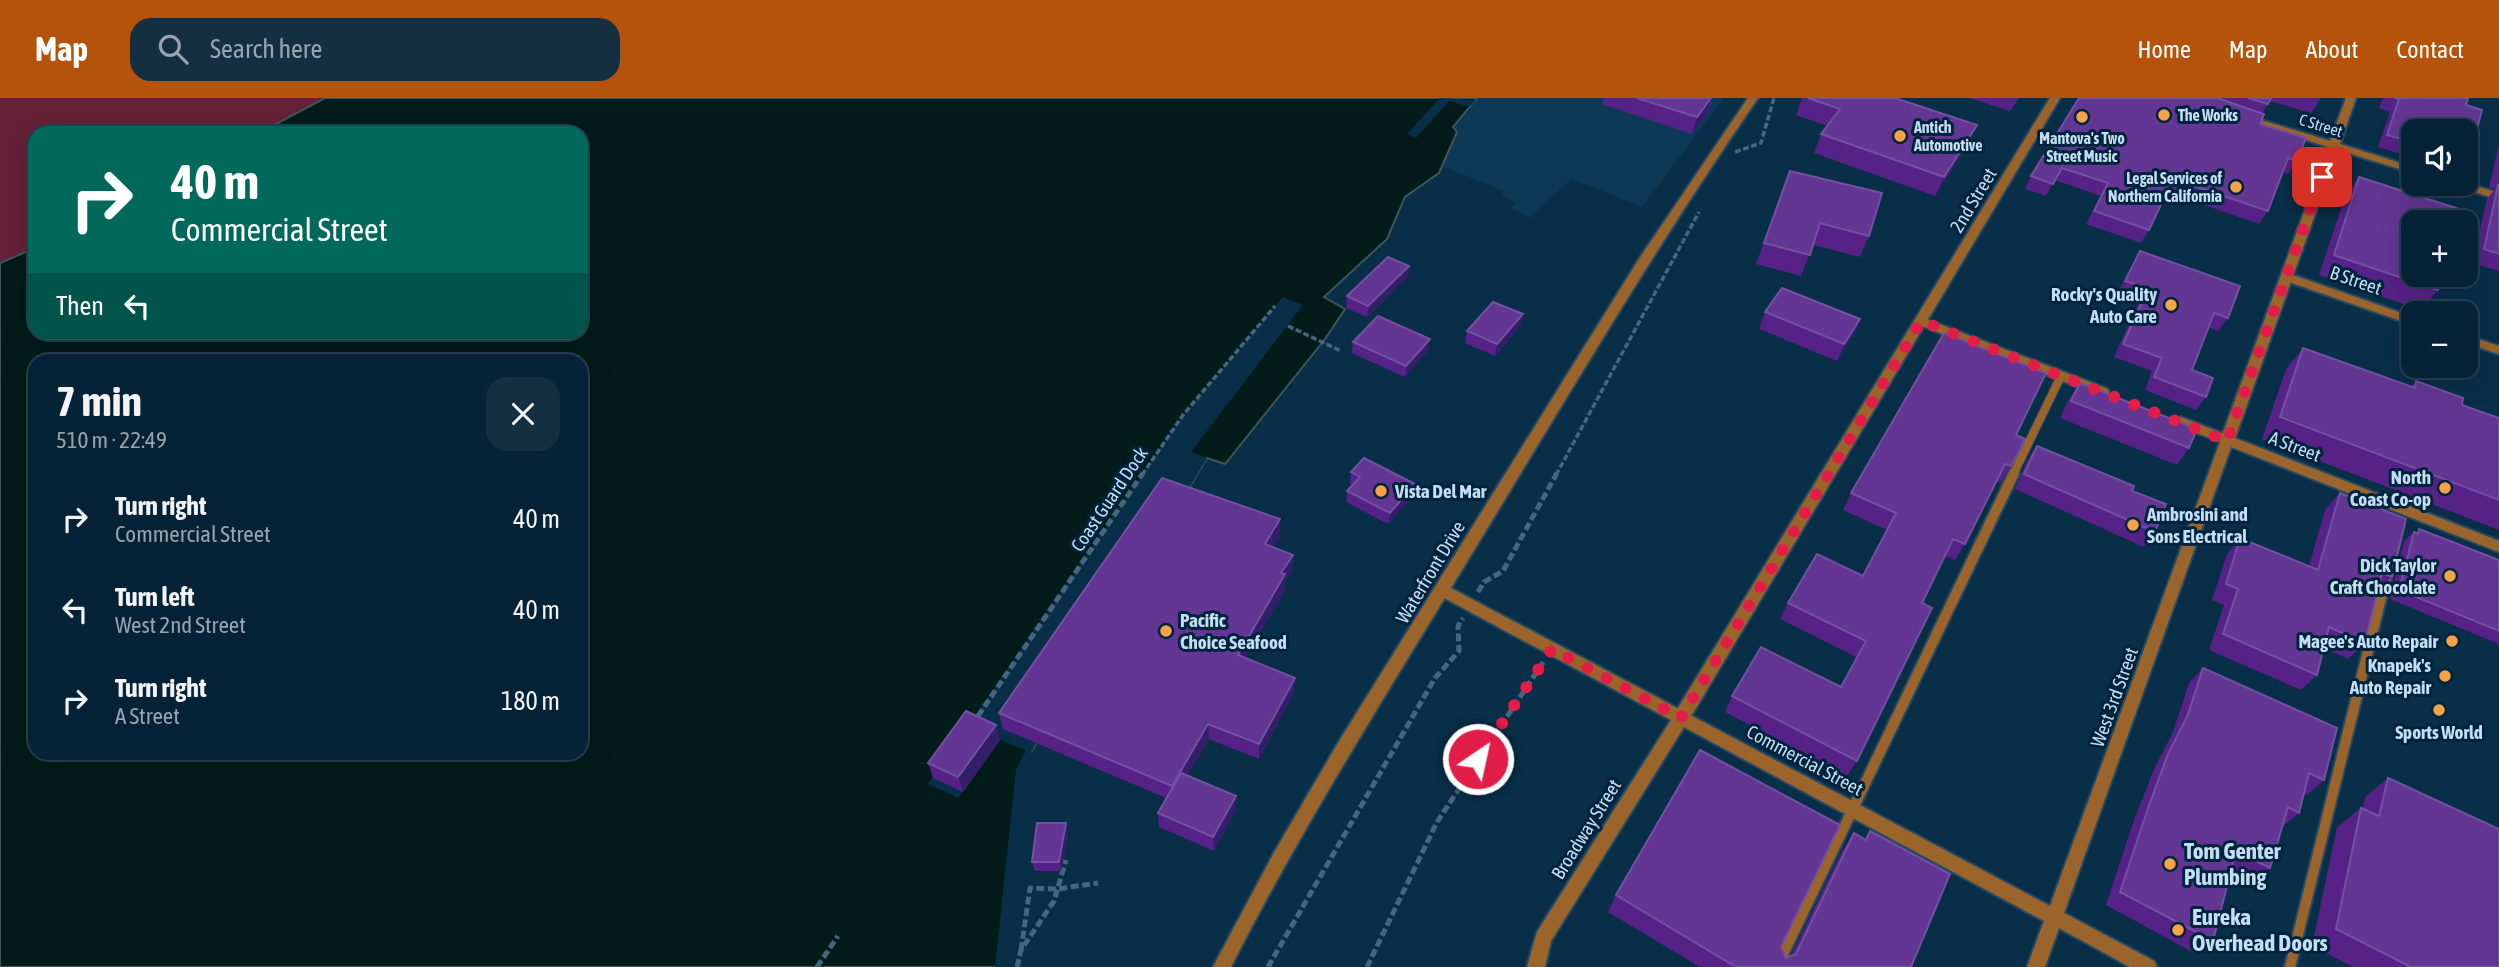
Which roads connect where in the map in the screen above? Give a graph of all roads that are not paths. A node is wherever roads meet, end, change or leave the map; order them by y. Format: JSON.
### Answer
{"nodes":[{"id":1,"x":1753,"y":98,"type":"edge"},
{"id":2,"x":2055,"y":98,"type":"edge"},
{"id":3,"x":2351,"y":98,"type":"edge"},
{"id":4,"x":2228,"y":113,"type":"edge"},
{"id":5,"x":2333,"y":146,"type":"junction"},
{"id":6,"x":2401,"y":166,"type":"edge"},
{"id":7,"x":2478,"y":191,"type":"edge"},
{"id":8,"x":2499,"y":197,"type":"edge"},
{"id":9,"x":2287,"y":276,"type":"junction"},
{"id":10,"x":2401,"y":317,"type":"edge"},
{"id":11,"x":1921,"y":321,"type":"junction"},
{"id":12,"x":2478,"y":343,"type":"edge"},
{"id":13,"x":2499,"y":351,"type":"edge"},
{"id":14,"x":2061,"y":376,"type":"junction"},
{"id":15,"x":2121,"y":399,"type":"edge"},
{"id":16,"x":2168,"y":418,"type":"edge"},
{"id":17,"x":2227,"y":441,"type":"junction"},
{"id":18,"x":2499,"y":547,"type":"edge"},
{"id":19,"x":2392,"y":558,"type":"edge"},
{"id":20,"x":1441,"y":590,"type":"junction"},
{"id":21,"x":1681,"y":718,"type":"junction"},
{"id":22,"x":1853,"y":810,"type":"junction"},
{"id":23,"x":2054,"y":917,"type":"junction"},
{"id":24,"x":1222,"y":967,"type":"edge"},
{"id":25,"x":1536,"y":967,"type":"edge"},
{"id":26,"x":1777,"y":967,"type":"edge"},
{"id":27,"x":2036,"y":967,"type":"edge"},
{"id":28,"x":2148,"y":967,"type":"edge"},
{"id":29,"x":2290,"y":967,"type":"edge"}],
"edges":[{"from":1,"to":20,"type":"street","name":"Waterfront Drive"},
{"from":2,"to":11,"type":"street","name":"2nd Street"},
{"from":3,"to":5,"type":"street","name":"West 3rd Street"},
{"from":4,"to":5,"type":"street","name":"C Street"},
{"from":5,"to":6,"type":"street","name":"C Street"},
{"from":5,"to":9,"type":"street","name":"West 3rd Street"},
{"from":7,"to":8,"type":"street"},
{"from":9,"to":10,"type":"street","name":"B Street"},
{"from":9,"to":17,"type":"street","name":"West 3rd Street"},
{"from":11,"to":14,"type":"street"},
{"from":11,"to":21,"type":"street","name":"2nd Street"},
{"from":12,"to":13,"type":"street"},
{"from":14,"to":15,"type":"street"},
{"from":14,"to":22,"type":"lane"},
{"from":16,"to":17,"type":"street","name":"A Street"},
{"from":17,"to":18,"type":"street","name":"A Street"},
{"from":17,"to":23,"type":"street","name":"West 3rd Street"},
{"from":19,"to":29,"type":"lane"},
{"from":20,"to":21,"type":"street","name":"Commercial Street"},
{"from":20,"to":24,"type":"street","name":"Waterfront Drive"},
{"from":21,"to":22,"type":"street","name":"Commercial Street"},
{"from":21,"to":25,"type":"street","name":"Broadway Street"},
{"from":22,"to":23,"type":"street","name":"Commercial Street"},
{"from":22,"to":26,"type":"lane"},
{"from":23,"to":27,"type":"street","name":"West 3rd Street"},
{"from":23,"to":28,"type":"street","name":"Commercial Street"}]}
